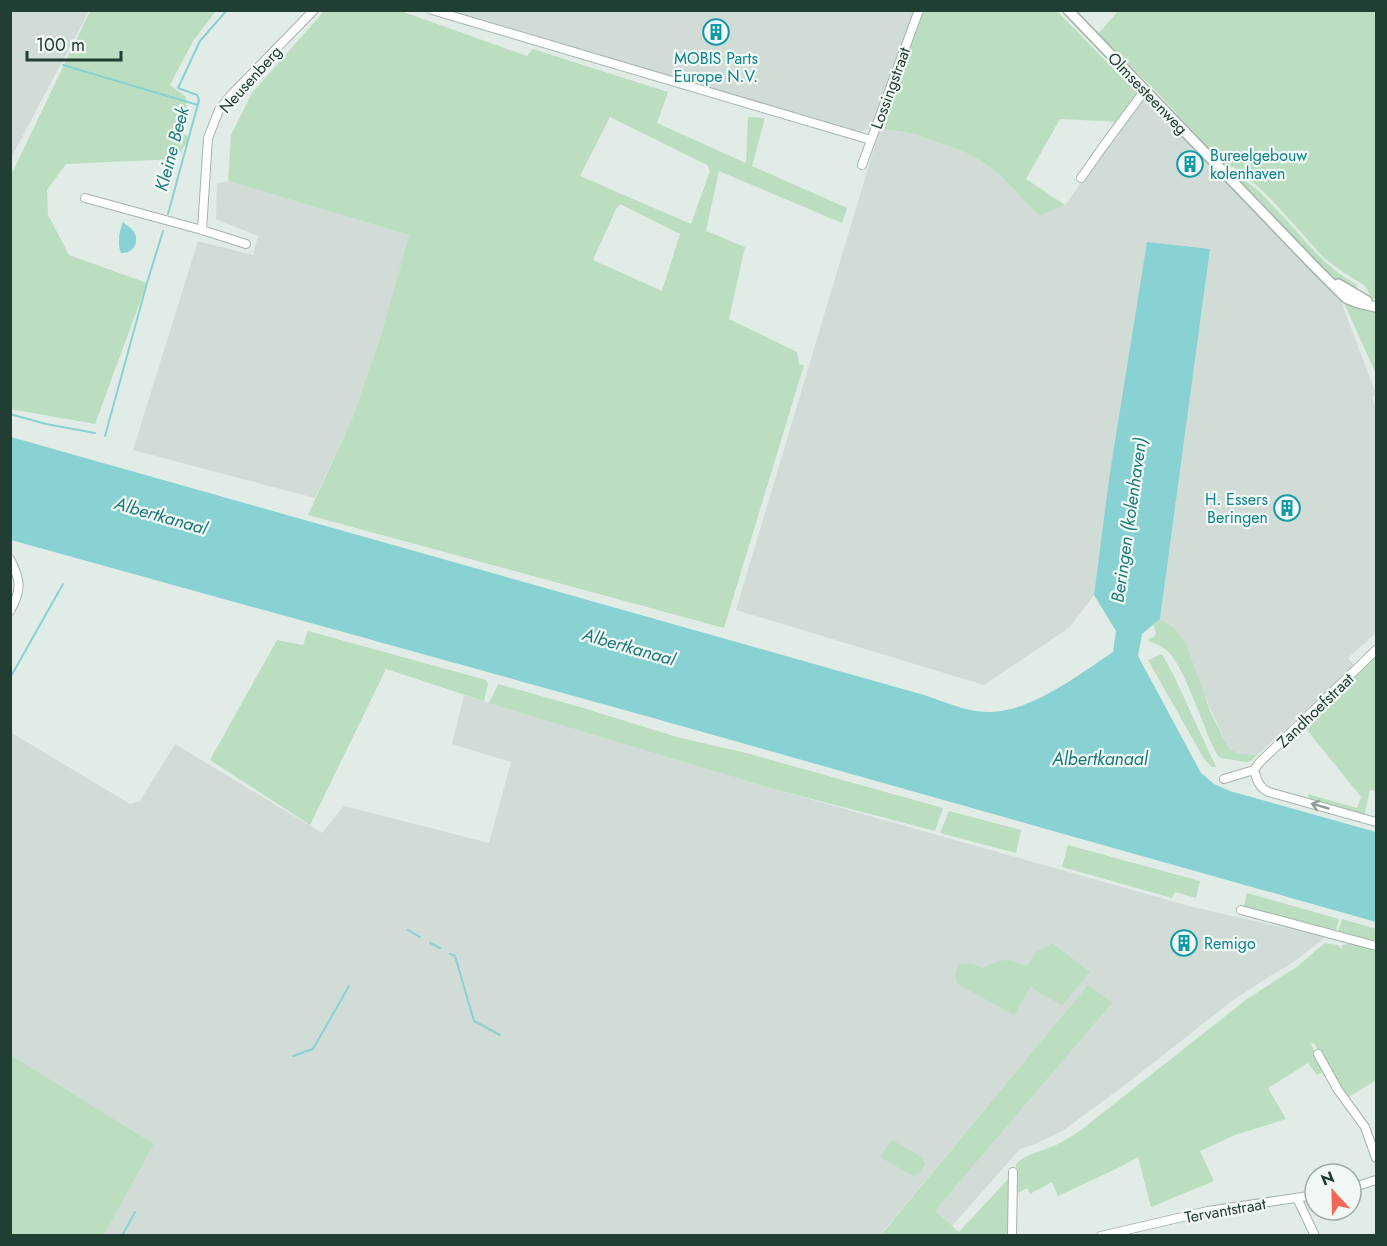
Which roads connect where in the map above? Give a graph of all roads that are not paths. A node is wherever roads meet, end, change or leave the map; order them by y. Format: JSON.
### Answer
{"nodes":[{"id":1,"x":314,"y":10,"type":"edge"},
{"id":2,"x":432,"y":10,"type":"edge"},
{"id":3,"x":919,"y":10,"type":"edge"},
{"id":4,"x":1068,"y":10,"type":"edge"},
{"id":5,"x":1145,"y":90,"type":"junction"},
{"id":6,"x":871,"y":140,"type":"junction"},
{"id":7,"x":862,"y":165,"type":"dead end"},
{"id":8,"x":1081,"y":178,"type":"dead end"},
{"id":9,"x":85,"y":198,"type":"dead end"},
{"id":10,"x":202,"y":230,"type":"junction"},
{"id":11,"x":246,"y":244,"type":"dead end"},
{"id":12,"x":1377,"y":306,"type":"edge"},
{"id":13,"x":10,"y":559,"type":"edge"},
{"id":14,"x":10,"y":611,"type":"edge"},
{"id":15,"x":1377,"y":650,"type":"edge"},
{"id":16,"x":1254,"y":770,"type":"junction"},
{"id":17,"x":1224,"y":779,"type":"dead end"},
{"id":18,"x":1377,"y":822,"type":"edge"},
{"id":19,"x":1241,"y":910,"type":"dead end"},
{"id":20,"x":1377,"y":946,"type":"edge"},
{"id":21,"x":1318,"y":1054,"type":"dead end"},
{"id":22,"x":1377,"y":1158,"type":"edge"},
{"id":23,"x":1013,"y":1172,"type":"dead end"},
{"id":24,"x":1303,"y":1197,"type":"edge"},
{"id":25,"x":1297,"y":1198,"type":"junction"},
{"id":26,"x":1012,"y":1236,"type":"edge"},
{"id":27,"x":1101,"y":1236,"type":"edge"},
{"id":28,"x":1315,"y":1236,"type":"edge"}],
"edges":[{"from":1,"to":10,"type":"street","name":"Neusenberg"},
{"from":2,"to":6,"type":"street"},
{"from":3,"to":6,"type":"street","name":"Lossingstraat"},
{"from":4,"to":5,"type":"street","name":"Olmsesteenweg"},
{"from":5,"to":8,"type":"street"},
{"from":5,"to":12,"type":"street","name":"Olmsesteenweg"},
{"from":6,"to":7,"type":"street","name":"Lossingstraat"},
{"from":9,"to":10,"type":"street"},
{"from":10,"to":11,"type":"street"},
{"from":13,"to":14,"type":"street"},
{"from":15,"to":16,"type":"street","name":"Zandhoefstraat"},
{"from":16,"to":17,"type":"street"},
{"from":18,"to":16,"type":"street","one_way":true},
{"from":19,"to":20,"type":"street"},
{"from":21,"to":22,"type":"street"},
{"from":23,"to":26,"type":"street"},
{"from":24,"to":25,"type":"street","name":"Tervantstraat"},
{"from":25,"to":27,"type":"street","name":"Tervantstraat"},
{"from":25,"to":28,"type":"street"}]}
